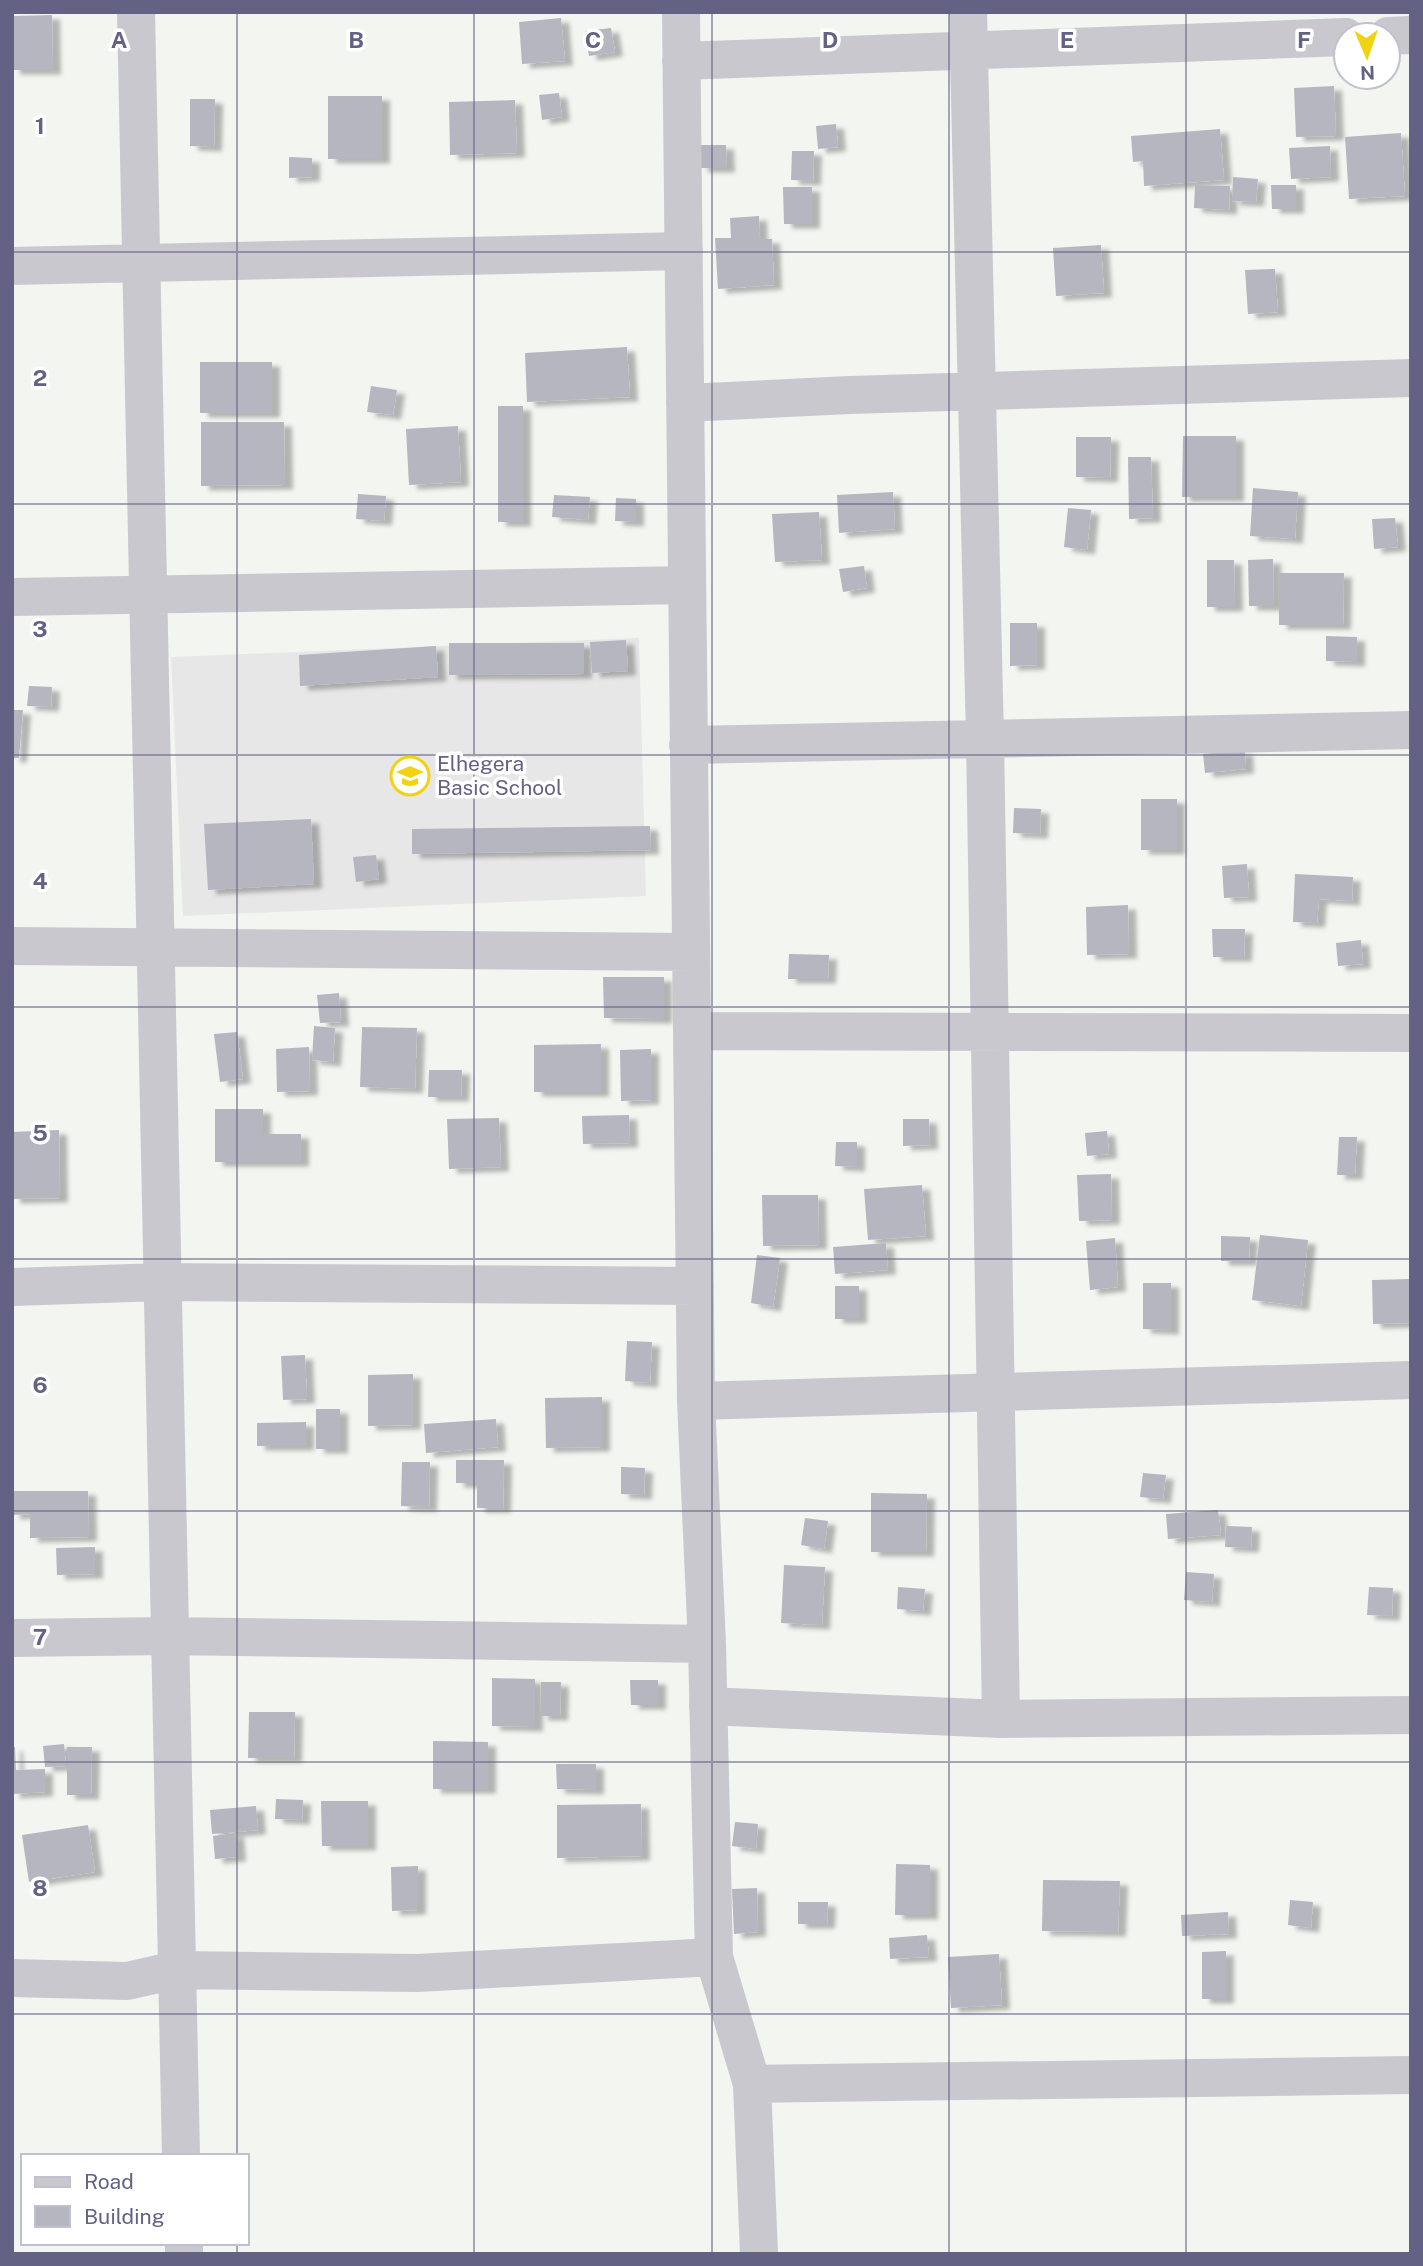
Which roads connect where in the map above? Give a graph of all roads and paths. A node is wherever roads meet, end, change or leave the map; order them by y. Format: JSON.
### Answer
{"nodes":[{"id":1,"x":136,"y":12,"type":"edge"},
{"id":2,"x":681,"y":12,"type":"edge"},
{"id":3,"x":968,"y":12,"type":"edge"},
{"id":4,"x":1332,"y":38,"type":"edge"},
{"id":5,"x":969,"y":51,"type":"junction"},
{"id":6,"x":681,"y":61,"type":"junction"},
{"id":7,"x":684,"y":251,"type":"junction"},
{"id":8,"x":141,"y":263,"type":"junction"},
{"id":9,"x":12,"y":267,"type":"edge"},
{"id":10,"x":1411,"y":378,"type":"edge"},
{"id":11,"x":978,"y":391,"type":"junction"},
{"id":12,"x":685,"y":403,"type":"junction"},
{"id":13,"x":687,"y":585,"type":"junction"},
{"id":14,"x":148,"y":594,"type":"junction"},
{"id":15,"x":12,"y":597,"type":"edge"},
{"id":16,"x":1411,"y":730,"type":"edge"},
{"id":17,"x":985,"y":739,"type":"junction"},
{"id":18,"x":688,"y":745,"type":"junction"},
{"id":19,"x":12,"y":946,"type":"edge"},
{"id":20,"x":155,"y":946,"type":"junction"},
{"id":21,"x":691,"y":952,"type":"junction"},
{"id":22,"x":692,"y":1031,"type":"junction"},
{"id":23,"x":990,"y":1032,"type":"junction"},
{"id":24,"x":1411,"y":1033,"type":"edge"},
{"id":25,"x":162,"y":1282,"type":"junction"},
{"id":26,"x":695,"y":1286,"type":"junction"},
{"id":27,"x":12,"y":1287,"type":"edge"},
{"id":28,"x":1411,"y":1380,"type":"edge"},
{"id":29,"x":997,"y":1392,"type":"junction"},
{"id":30,"x":696,"y":1401,"type":"junction"},
{"id":31,"x":169,"y":1636,"type":"junction"},
{"id":32,"x":12,"y":1638,"type":"edge"},
{"id":33,"x":707,"y":1644,"type":"junction"},
{"id":34,"x":708,"y":1706,"type":"junction"},
{"id":35,"x":1411,"y":1715,"type":"edge"},
{"id":36,"x":1001,"y":1719,"type":"junction"},
{"id":37,"x":714,"y":1957,"type":"junction"},
{"id":38,"x":176,"y":1970,"type":"junction"},
{"id":39,"x":12,"y":1979,"type":"edge"},
{"id":40,"x":1411,"y":2075,"type":"edge"},
{"id":41,"x":752,"y":2084,"type":"junction"},
{"id":42,"x":181,"y":2154,"type":"edge"},
{"id":43,"x":759,"y":2254,"type":"edge"}],
"edges":[{"from":1,"to":8,"type":"street"},
{"from":2,"to":6,"type":"street"},
{"from":3,"to":5,"type":"street"},
{"from":4,"to":5,"type":"street"},
{"from":5,"to":6,"type":"street"},
{"from":5,"to":11,"type":"street"},
{"from":6,"to":7,"type":"street"},
{"from":7,"to":8,"type":"street"},
{"from":7,"to":12,"type":"street"},
{"from":8,"to":9,"type":"street"},
{"from":8,"to":14,"type":"street"},
{"from":10,"to":11,"type":"street"},
{"from":11,"to":12,"type":"street"},
{"from":11,"to":17,"type":"street"},
{"from":12,"to":13,"type":"street"},
{"from":13,"to":14,"type":"street"},
{"from":13,"to":18,"type":"street"},
{"from":14,"to":15,"type":"street"},
{"from":14,"to":20,"type":"street"},
{"from":16,"to":17,"type":"street"},
{"from":17,"to":18,"type":"street"},
{"from":17,"to":23,"type":"street"},
{"from":18,"to":21,"type":"street"},
{"from":19,"to":20,"type":"street"},
{"from":20,"to":21,"type":"street"},
{"from":20,"to":25,"type":"street"},
{"from":21,"to":22,"type":"street"},
{"from":22,"to":23,"type":"street"},
{"from":22,"to":26,"type":"street"},
{"from":23,"to":24,"type":"street"},
{"from":23,"to":29,"type":"street"},
{"from":25,"to":26,"type":"street"},
{"from":25,"to":27,"type":"street"},
{"from":25,"to":31,"type":"street"},
{"from":26,"to":30,"type":"street"},
{"from":28,"to":29,"type":"street"},
{"from":29,"to":30,"type":"street"},
{"from":29,"to":36,"type":"street"},
{"from":30,"to":33,"type":"street"},
{"from":31,"to":32,"type":"street"},
{"from":31,"to":33,"type":"street"},
{"from":31,"to":38,"type":"street"},
{"from":33,"to":34,"type":"street"},
{"from":34,"to":36,"type":"street"},
{"from":34,"to":37,"type":"street"},
{"from":35,"to":36,"type":"street"},
{"from":37,"to":38,"type":"street"},
{"from":37,"to":41,"type":"street"},
{"from":38,"to":39,"type":"street"},
{"from":38,"to":42,"type":"street"},
{"from":40,"to":41,"type":"street"},
{"from":41,"to":43,"type":"street"}]}
